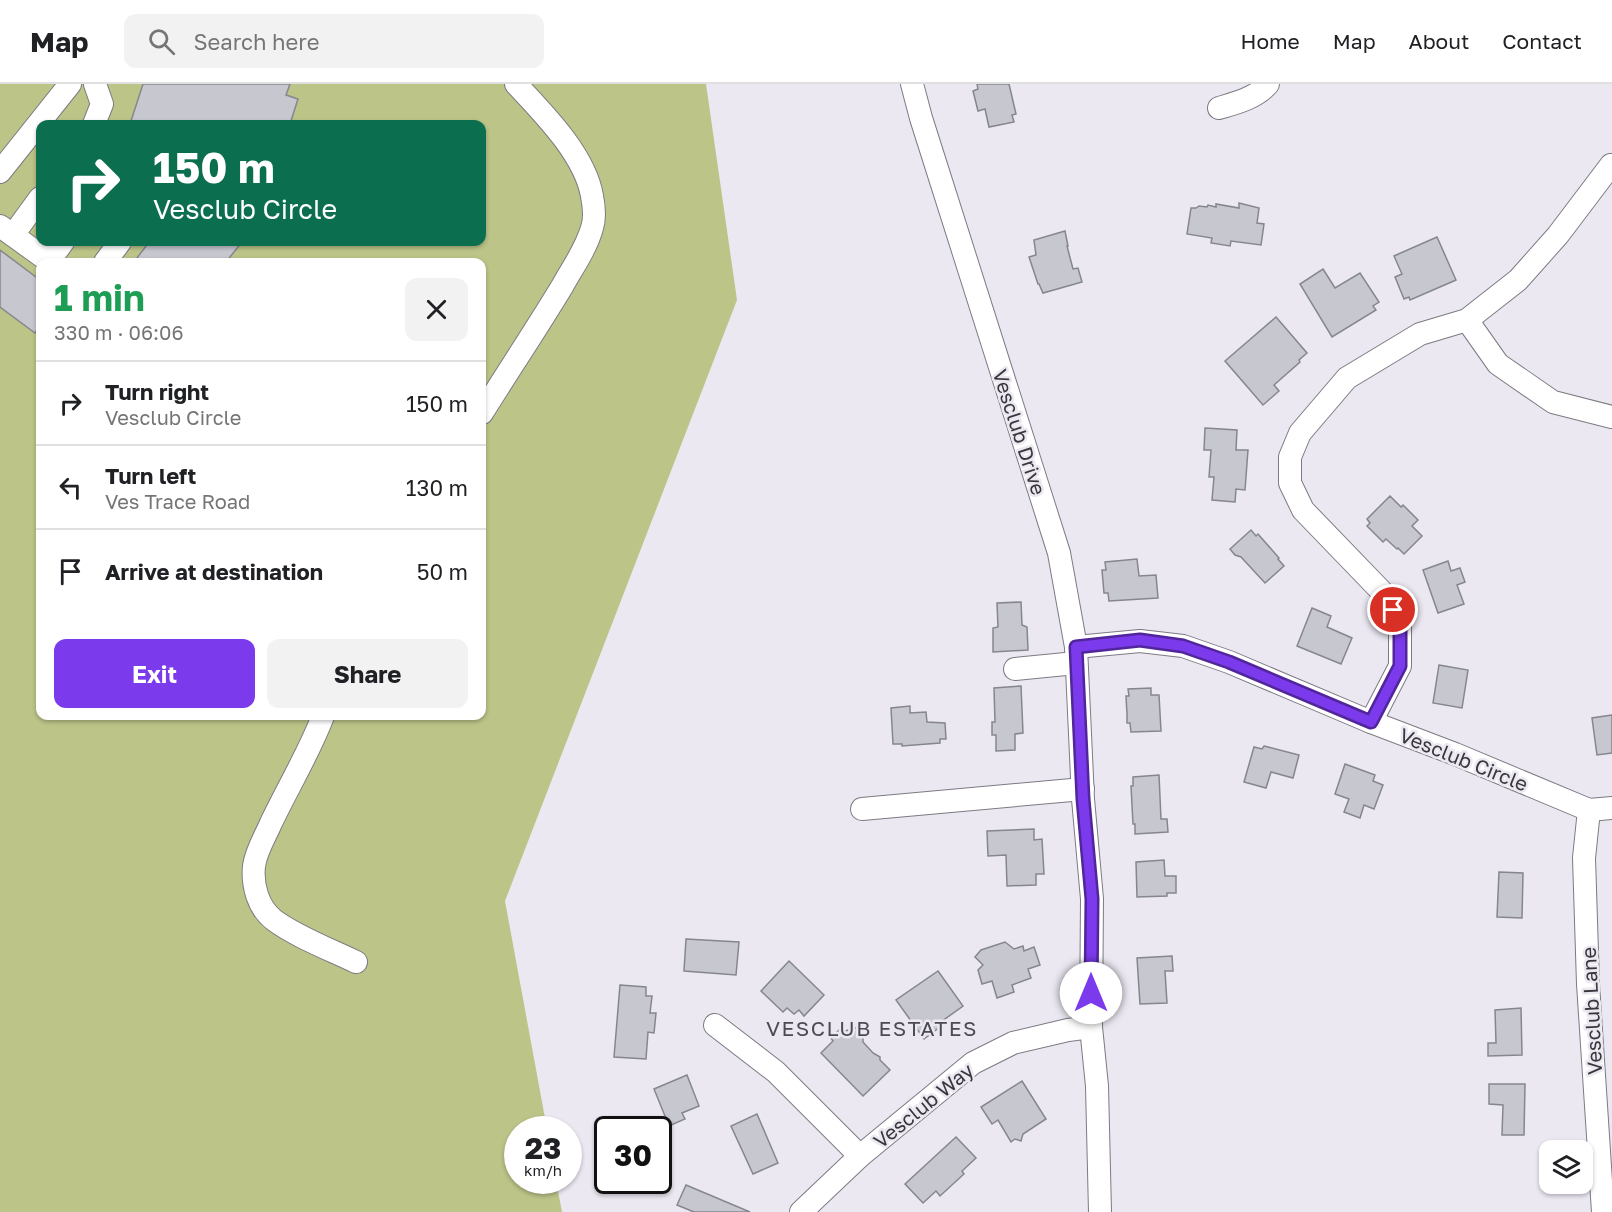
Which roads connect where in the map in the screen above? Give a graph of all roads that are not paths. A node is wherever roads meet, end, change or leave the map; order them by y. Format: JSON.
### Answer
{"nodes":[{"id":1,"x":70,"y":84,"type":"edge"},
{"id":2,"x":95,"y":84,"type":"edge"},
{"id":3,"x":516,"y":84,"type":"edge"},
{"id":4,"x":912,"y":84,"type":"edge"},
{"id":5,"x":1268,"y":84,"type":"edge"},
{"id":6,"x":1219,"y":108,"type":"dead end"},
{"id":7,"x":41,"y":120,"type":"edge"},
{"id":8,"x":96,"y":120,"type":"edge"},
{"id":9,"x":36,"y":127,"type":"edge"},
{"id":10,"x":1611,"y":165,"type":"edge"},
{"id":11,"x":0,"y":172,"type":"edge"},
{"id":12,"x":36,"y":202,"type":"edge"},
{"id":13,"x":6,"y":231,"type":"edge"},
{"id":14,"x":43,"y":258,"type":"edge"},
{"id":15,"x":1467,"y":320,"type":"junction"},
{"id":16,"x":486,"y":407,"type":"edge"},
{"id":17,"x":1612,"y":417,"type":"edge"},
{"id":18,"x":1076,"y":655,"type":"junction"},
{"id":19,"x":1015,"y":669,"type":"dead end"},
{"id":20,"x":321,"y":720,"type":"edge"},
{"id":21,"x":1371,"y":722,"type":"junction"},
{"id":22,"x":1083,"y":789,"type":"junction"},
{"id":23,"x":1612,"y":808,"type":"edge"},
{"id":24,"x":862,"y":809,"type":"dead end"},
{"id":25,"x":1589,"y":810,"type":"junction"},
{"id":26,"x":356,"y":962,"type":"dead end"},
{"id":27,"x":715,"y":1025,"type":"dead end"},
{"id":28,"x":1091,"y":1027,"type":"junction"},
{"id":29,"x":860,"y":1156,"type":"junction"},
{"id":30,"x":801,"y":1212,"type":"edge"},
{"id":31,"x":1100,"y":1212,"type":"edge"},
{"id":32,"x":1603,"y":1212,"type":"edge"}],
"edges":[{"from":1,"to":7,"type":"street"},
{"from":2,"to":8,"type":"street"},
{"from":3,"to":16,"type":"street"},
{"from":4,"to":18,"type":"street","name":"Vesclub Drive"},
{"from":5,"to":6,"type":"street"},
{"from":9,"to":11,"type":"street"},
{"from":10,"to":15,"type":"street"},
{"from":12,"to":13,"type":"street"},
{"from":13,"to":14,"type":"street"},
{"from":15,"to":17,"type":"street"},
{"from":15,"to":21,"type":"street"},
{"from":18,"to":19,"type":"street","name":"Vesclub Circle"},
{"from":18,"to":21,"type":"street","name":"Vesclub Circle"},
{"from":18,"to":22,"type":"street","name":"Vesclub Drive"},
{"from":20,"to":26,"type":"street"},
{"from":21,"to":25,"type":"street","name":"Vesclub Circle"},
{"from":22,"to":24,"type":"street"},
{"from":22,"to":28,"type":"street","name":"Vesclub Drive"},
{"from":23,"to":25,"type":"street","name":"Vesclub Circle"},
{"from":25,"to":32,"type":"street","name":"Vesclub Lane"},
{"from":27,"to":29,"type":"street","name":"Vesclub Way"},
{"from":28,"to":29,"type":"street","name":"Vesclub Way"},
{"from":28,"to":31,"type":"street","name":"Vesclub Drive"},
{"from":29,"to":30,"type":"street","name":"Vesclub Way"}]}
